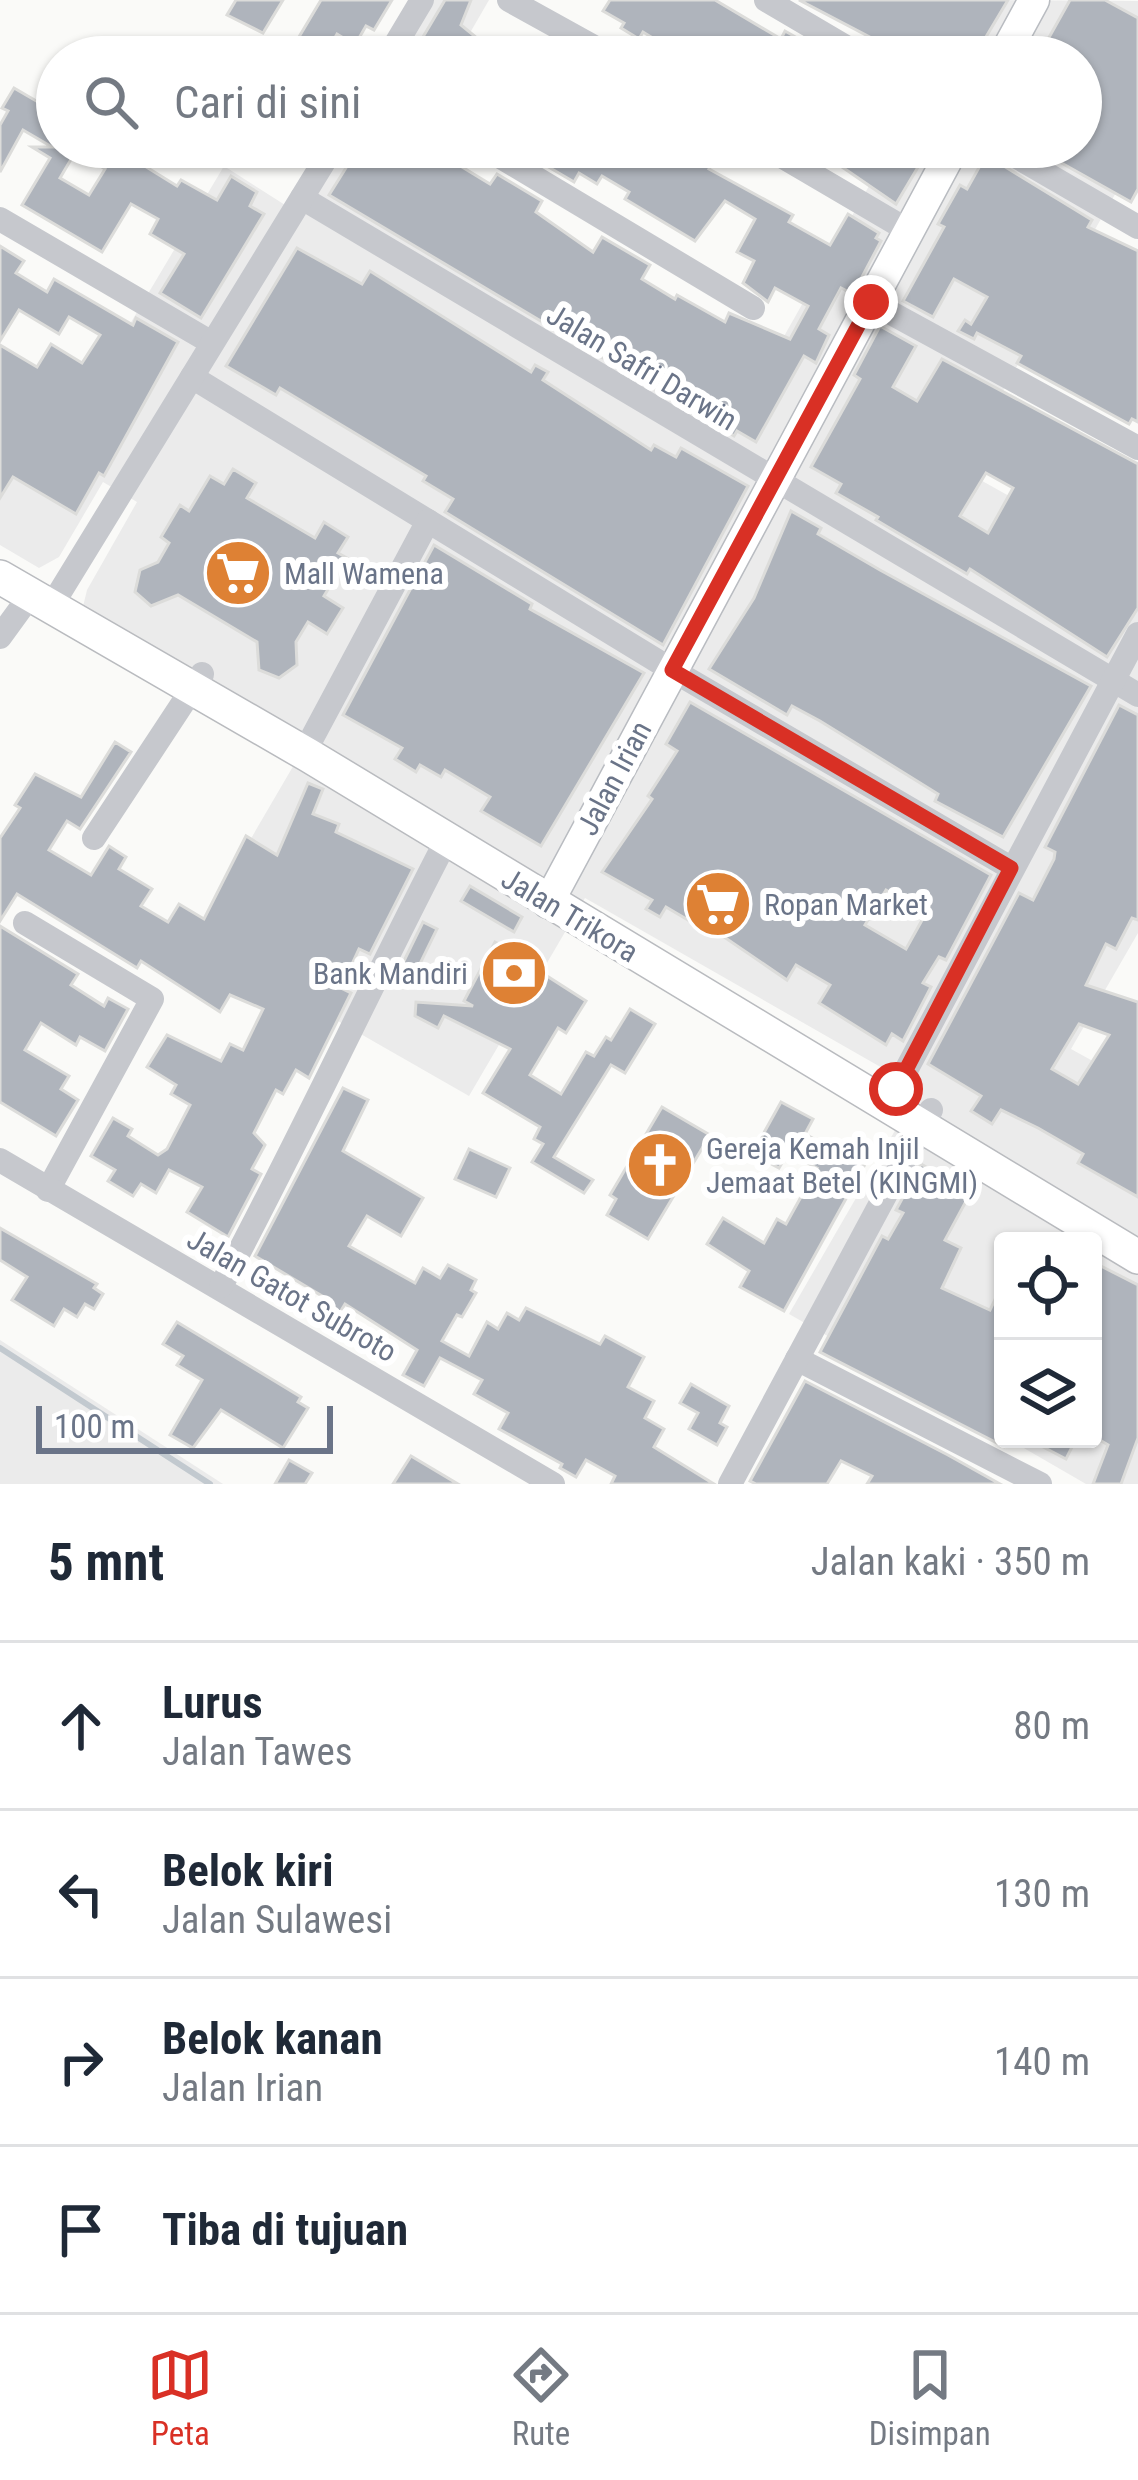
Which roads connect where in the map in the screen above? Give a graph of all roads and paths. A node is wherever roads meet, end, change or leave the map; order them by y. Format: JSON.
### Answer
{"nodes":[{"id":1,"x":422,"y":0,"type":"edge"},
{"id":2,"x":509,"y":0,"type":"edge"},
{"id":3,"x":766,"y":0,"type":"edge"},
{"id":4,"x":1034,"y":0,"type":"edge"},
{"id":5,"x":401,"y":36,"type":"edge"},
{"id":6,"x":574,"y":36,"type":"edge"},
{"id":7,"x":827,"y":36,"type":"edge"},
{"id":8,"x":1015,"y":36,"type":"edge"},
{"id":9,"x":320,"y":168,"type":"edge"},
{"id":10,"x":519,"y":168,"type":"edge"},
{"id":11,"x":802,"y":168,"type":"edge"},
{"id":12,"x":944,"y":168,"type":"edge"},
{"id":13,"x":1036,"y":168,"type":"edge"},
{"id":14,"x":302,"y":197,"type":"junction"},
{"id":15,"x":0,"y":219,"type":"edge"},
{"id":16,"x":1138,"y":227,"type":"edge"},
{"id":17,"x":910,"y":231,"type":"junction"},
{"id":18,"x":871,"y":302,"type":"junction"},
{"id":19,"x":753,"y":308,"type":"dead end"},
{"id":20,"x":212,"y":343,"type":"junction"},
{"id":21,"x":192,"y":377,"type":"junction"},
{"id":22,"x":1138,"y":448,"type":"edge"},
{"id":23,"x":774,"y":482,"type":"junction"},
{"id":24,"x":428,"y":521,"type":"junction"},
{"id":25,"x":0,"y":553,"type":"edge"},
{"id":26,"x":0,"y":577,"type":"edge"},
{"id":27,"x":49,"y":596,"type":"junction"},
{"id":28,"x":1138,"y":634,"type":"edge"},
{"id":29,"x":0,"y":637,"type":"edge"},
{"id":30,"x":672,"y":670,"type":"junction"},
{"id":31,"x":197,"y":682,"type":"junction"},
{"id":32,"x":1113,"y":682,"type":"junction"},
{"id":33,"x":1138,"y":695,"type":"edge"},
{"id":34,"x":312,"y":738,"type":"junction"},
{"id":35,"x":94,"y":838,"type":"dead end"},
{"id":36,"x":446,"y":841,"type":"junction"},
{"id":37,"x":1011,"y":868,"type":"junction"},
{"id":38,"x":552,"y":894,"type":"junction"},
{"id":39,"x":25,"y":922,"type":"dead end"},
{"id":40,"x":891,"y":1098,"type":"junction"},
{"id":41,"x":926,"y":1119,"type":"junction"},
{"id":42,"x":0,"y":1160,"type":"edge"},
{"id":43,"x":48,"y":1190,"type":"junction"},
{"id":44,"x":1138,"y":1233,"type":"edge"},
{"id":45,"x":1138,"y":1257,"type":"edge"},
{"id":46,"x":221,"y":1286,"type":"junction"},
{"id":47,"x":797,"y":1359,"type":"junction"},
{"id":48,"x":553,"y":1484,"type":"edge"},
{"id":49,"x":730,"y":1484,"type":"edge"},
{"id":50,"x":1040,"y":1484,"type":"edge"}],
"edges":[{"from":1,"to":5,"type":"street"},
{"from":2,"to":6,"type":"street"},
{"from":3,"to":7,"type":"street"},
{"from":4,"to":8,"type":"main road"},
{"from":9,"to":14,"type":"street"},
{"from":10,"to":19,"type":"street"},
{"from":11,"to":17,"type":"street"},
{"from":12,"to":17,"type":"main road","name":"Jalan Irian"},
{"from":13,"to":16,"type":"street"},
{"from":14,"to":20,"type":"street"},
{"from":14,"to":23,"type":"street","name":"Jalan Safri Darwin"},
{"from":15,"to":20,"type":"street"},
{"from":17,"to":18,"type":"main road","name":"Jalan Irian"},
{"from":18,"to":22,"type":"street"},
{"from":18,"to":23,"type":"main road","name":"Jalan Irian"},
{"from":20,"to":21,"type":"street"},
{"from":21,"to":24,"type":"street"},
{"from":21,"to":27,"type":"street"},
{"from":23,"to":30,"type":"main road","name":"Jalan Irian"},
{"from":23,"to":32,"type":"street","name":"Jalan Safri Darwin"},
{"from":24,"to":30,"type":"street"},
{"from":24,"to":34,"type":"street"},
{"from":25,"to":27,"type":"highway","name":"Jalan Trikora"},
{"from":26,"to":27,"type":"highway","name":"Jalan Trikora"},
{"from":27,"to":29,"type":"street"},
{"from":27,"to":31,"type":"highway","name":"Jalan Trikora"},
{"from":28,"to":32,"type":"street"},
{"from":30,"to":37,"type":"street"},
{"from":30,"to":38,"type":"main road","name":"Jalan Irian"},
{"from":31,"to":34,"type":"highway","name":"Jalan Trikora"},
{"from":31,"to":35,"type":"street"},
{"from":31,"to":36,"type":"highway","name":"Jalan Trikora"},
{"from":32,"to":33,"type":"street","name":"Jalan Safri Darwin"},
{"from":32,"to":37,"type":"street"},
{"from":34,"to":38,"type":"highway","name":"Jalan Trikora"},
{"from":36,"to":38,"type":"highway","name":"Jalan Trikora"},
{"from":36,"to":46,"type":"street"},
{"from":37,"to":40,"type":"street"},
{"from":38,"to":40,"type":"highway","name":"Jalan Trikora"},
{"from":39,"to":43,"type":"street"},
{"from":40,"to":41,"type":"highway","name":"Jalan Trikora"},
{"from":41,"to":44,"type":"highway","name":"Jalan Trikora"},
{"from":41,"to":45,"type":"highway","name":"Jalan Trikora"},
{"from":41,"to":47,"type":"street"},
{"from":42,"to":43,"type":"street","name":"Jalan Gatot Subroto"},
{"from":43,"to":46,"type":"street","name":"Jalan Gatot Subroto"},
{"from":46,"to":48,"type":"street","name":"Jalan Gatot Subroto"},
{"from":47,"to":49,"type":"street"},
{"from":47,"to":50,"type":"street"}]}
